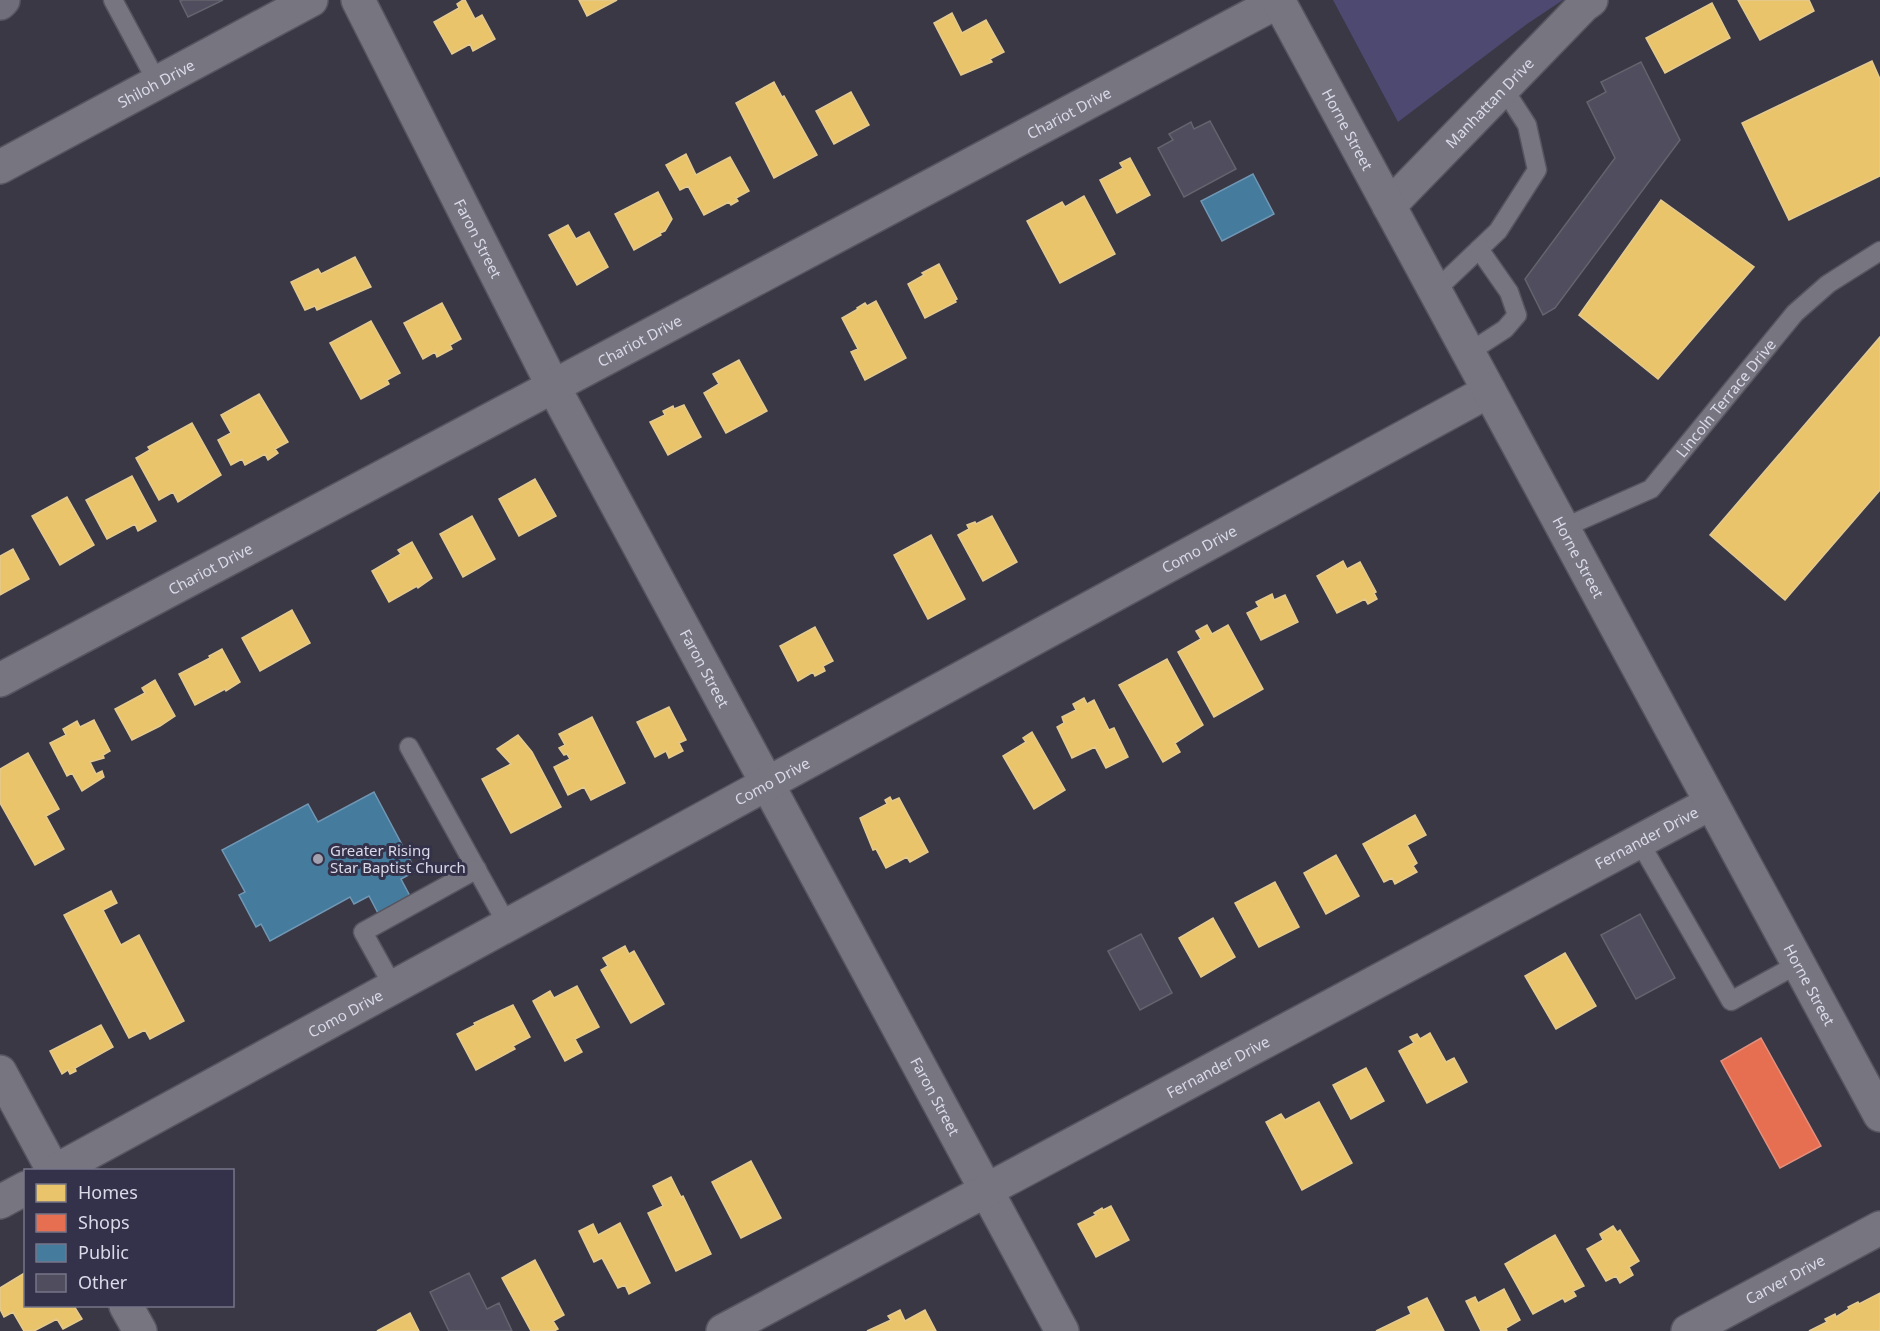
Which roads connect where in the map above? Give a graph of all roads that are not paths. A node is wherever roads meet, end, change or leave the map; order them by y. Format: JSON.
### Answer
{"nodes":[{"id":1,"x":113,"y":0,"type":"edge"},
{"id":2,"x":311,"y":0,"type":"edge"},
{"id":3,"x":358,"y":0,"type":"edge"},
{"id":4,"x":1591,"y":0,"type":"edge"},
{"id":5,"x":1278,"y":1,"type":"edge"},
{"id":6,"x":157,"y":82,"type":"junction"},
{"id":7,"x":1504,"y":89,"type":"junction"},
{"id":8,"x":0,"y":167,"type":"edge"},
{"id":9,"x":1389,"y":206,"type":"junction"},
{"id":10,"x":1479,"y":249,"type":"junction"},
{"id":11,"x":1880,"y":251,"type":"edge"},
{"id":12,"x":1435,"y":291,"type":"junction"},
{"id":13,"x":1468,"y":353,"type":"junction"},
{"id":14,"x":553,"y":386,"type":"junction"},
{"id":15,"x":1489,"y":391,"type":"junction"},
{"id":16,"x":1563,"y":528,"type":"junction"},
{"id":17,"x":0,"y":680,"type":"edge"},
{"id":18,"x":409,"y":747,"type":"dead end"},
{"id":19,"x":767,"y":784,"type":"junction"},
{"id":20,"x":1711,"y":803,"type":"junction"},
{"id":21,"x":1639,"y":841,"type":"junction"},
{"id":22,"x":477,"y":869,"type":"junction"},
{"id":23,"x":508,"y":926,"type":"junction"},
{"id":24,"x":1798,"y":964,"type":"junction"},
{"id":25,"x":394,"y":988,"type":"junction"},
{"id":26,"x":0,"y":1072,"type":"edge"},
{"id":27,"x":1880,"y":1115,"type":"edge"},
{"id":28,"x":54,"y":1169,"type":"edge"},
{"id":29,"x":57,"y":1169,"type":"edge"},
{"id":30,"x":24,"y":1189,"type":"edge"},
{"id":31,"x":986,"y":1190,"type":"junction"},
{"id":32,"x":0,"y":1202,"type":"edge"},
{"id":33,"x":1880,"y":1228,"type":"edge"},
{"id":34,"x":127,"y":1307,"type":"edge"},
{"id":35,"x":140,"y":1331,"type":"edge"},
{"id":36,"x":723,"y":1331,"type":"edge"},
{"id":37,"x":1062,"y":1331,"type":"edge"},
{"id":38,"x":1688,"y":1331,"type":"edge"}],
"edges":[{"from":1,"to":6,"type":"lane"},
{"from":2,"to":6,"type":"street","name":"Shiloh Drive"},
{"from":3,"to":14,"type":"street","name":"Faron Street"},
{"from":4,"to":7,"type":"street","name":"Manhattan Drive"},
{"from":5,"to":9,"type":"street","name":"Horne Street"},
{"from":5,"to":14,"type":"street","name":"Chariot Drive"},
{"from":6,"to":8,"type":"street","name":"Shiloh Drive"},
{"from":7,"to":9,"type":"street","name":"Manhattan Drive"},
{"from":7,"to":10,"type":"lane"},
{"from":9,"to":12,"type":"street","name":"Horne Street"},
{"from":10,"to":12,"type":"lane"},
{"from":10,"to":13,"type":"lane"},
{"from":11,"to":16,"type":"lane","name":"Lincoln Terrace Drive"},
{"from":12,"to":13,"type":"street","name":"Horne Street"},
{"from":13,"to":15,"type":"street","name":"Horne Street"},
{"from":14,"to":17,"type":"street","name":"Chariot Drive"},
{"from":14,"to":19,"type":"street","name":"Faron Street"},
{"from":15,"to":16,"type":"street","name":"Horne Street"},
{"from":15,"to":19,"type":"street","name":"Como Drive"},
{"from":16,"to":20,"type":"street","name":"Horne Street"},
{"from":18,"to":22,"type":"lane"},
{"from":19,"to":23,"type":"street","name":"Como Drive"},
{"from":19,"to":31,"type":"street","name":"Faron Street"},
{"from":20,"to":21,"type":"street","name":"Fernander Drive"},
{"from":20,"to":24,"type":"street","name":"Horne Street"},
{"from":21,"to":24,"type":"lane"},
{"from":21,"to":31,"type":"street","name":"Fernander Drive"},
{"from":22,"to":23,"type":"lane"},
{"from":22,"to":25,"type":"lane"},
{"from":23,"to":25,"type":"street","name":"Como Drive"},
{"from":24,"to":27,"type":"street","name":"Horne Street"},
{"from":25,"to":29,"type":"street","name":"Como Drive"},
{"from":26,"to":28,"type":"street"},
{"from":30,"to":32,"type":"street"},
{"from":31,"to":36,"type":"street","name":"Fernander Drive"},
{"from":31,"to":37,"type":"street","name":"Faron Street"},
{"from":33,"to":38,"type":"street","name":"Carver Drive"},
{"from":34,"to":35,"type":"street"}]}
